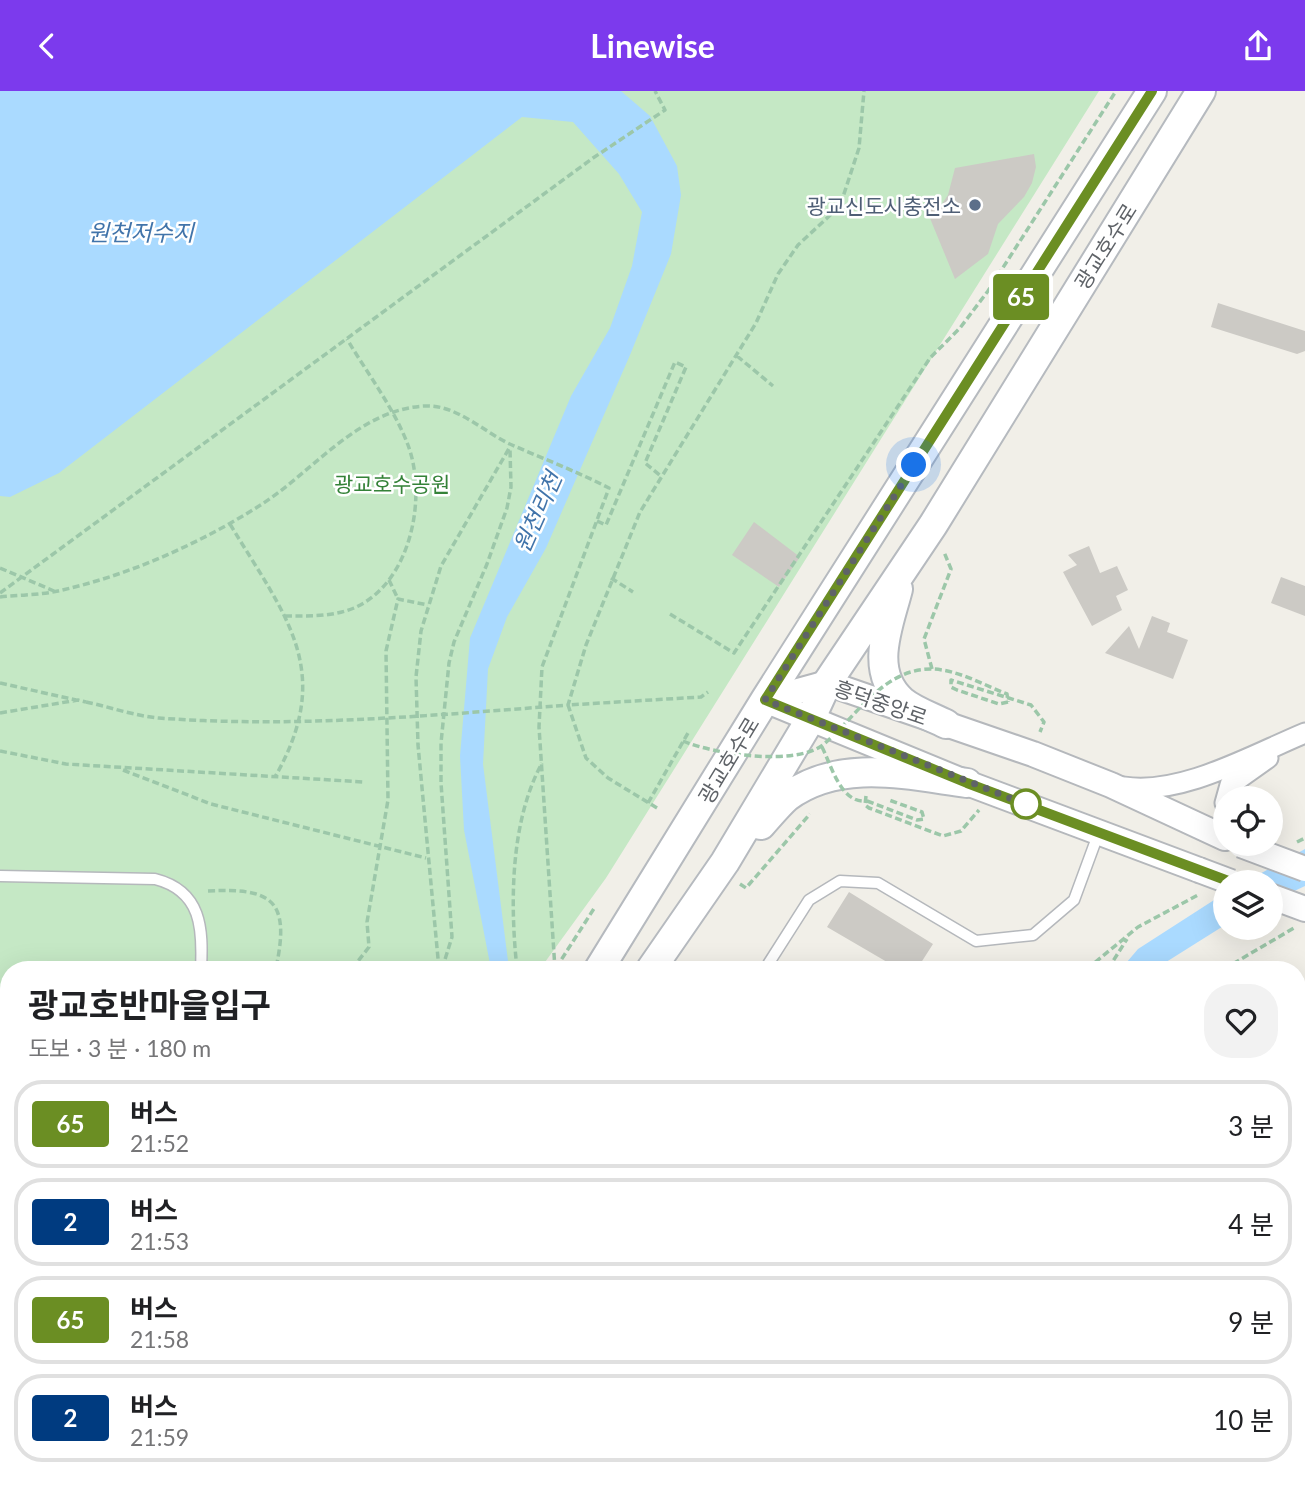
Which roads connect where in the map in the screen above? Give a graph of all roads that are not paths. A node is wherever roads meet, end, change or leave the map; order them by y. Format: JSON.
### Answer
{"nodes":[{"id":1,"x":1152,"y":91,"type":"edge"},
{"id":2,"x":1200,"y":91,"type":"edge"},
{"id":3,"x":906,"y":562,"type":"junction"},
{"id":4,"x":827,"y":683,"type":"junction"},
{"id":5,"x":765,"y":700,"type":"junction"},
{"id":6,"x":810,"y":720,"type":"junction"},
{"id":7,"x":946,"y":723,"type":"junction"},
{"id":8,"x":1305,"y":734,"type":"edge"},
{"id":9,"x":967,"y":783,"type":"junction"},
{"id":10,"x":1111,"y":785,"type":"junction"},
{"id":11,"x":1230,"y":786,"type":"edge"},
{"id":12,"x":1099,"y":831,"type":"junction"},
{"id":13,"x":1213,"y":833,"type":"edge"},
{"id":14,"x":1270,"y":856,"type":"edge"},
{"id":15,"x":722,"y":867,"type":"junction"},
{"id":16,"x":1305,"y":869,"type":"edge"},
{"id":17,"x":0,"y":876,"type":"edge"},
{"id":18,"x":1213,"y":880,"type":"edge"},
{"id":19,"x":1283,"y":901,"type":"edge"},
{"id":20,"x":1305,"y":909,"type":"edge"},
{"id":21,"x":201,"y":961,"type":"edge"},
{"id":22,"x":604,"y":961,"type":"edge"},
{"id":23,"x":657,"y":961,"type":"edge"},
{"id":24,"x":770,"y":961,"type":"edge"}],
"edges":[{"from":1,"to":5,"type":"main road","name":"광교호수로"},
{"from":2,"to":3,"type":"main road","name":"광교호수로"},
{"from":3,"to":4,"type":"main road","name":"광교호수로"},
{"from":3,"to":7,"type":"main road"},
{"from":4,"to":5,"type":"street","name":"흥덕중앙로"},
{"from":4,"to":6,"type":"main road","name":"광교호수로"},
{"from":4,"to":7,"type":"street","name":"흥덕중앙로"},
{"from":5,"to":6,"type":"street","name":"흥덕중앙로"},
{"from":5,"to":22,"type":"main road","name":"광교호수로"},
{"from":6,"to":9,"type":"street","name":"흥덕중앙로"},
{"from":6,"to":15,"type":"main road","name":"광교호수로"},
{"from":7,"to":10,"type":"street","name":"흥덕중앙로"},
{"from":8,"to":10,"type":"street"},
{"from":8,"to":11,"type":"street"},
{"from":9,"to":12,"type":"street","name":"흥덕중앙로"},
{"from":9,"to":15,"type":"main road"},
{"from":10,"to":13,"type":"street","name":"흥덕중앙로"},
{"from":12,"to":18,"type":"street","name":"흥덕중앙로"},
{"from":12,"to":24,"type":"lane"},
{"from":14,"to":16,"type":"street","name":"흥덕중앙로","bridge":true},
{"from":15,"to":23,"type":"main road","name":"광교호수로"},
{"from":17,"to":21,"type":"lane"},
{"from":19,"to":20,"type":"street"}]}
